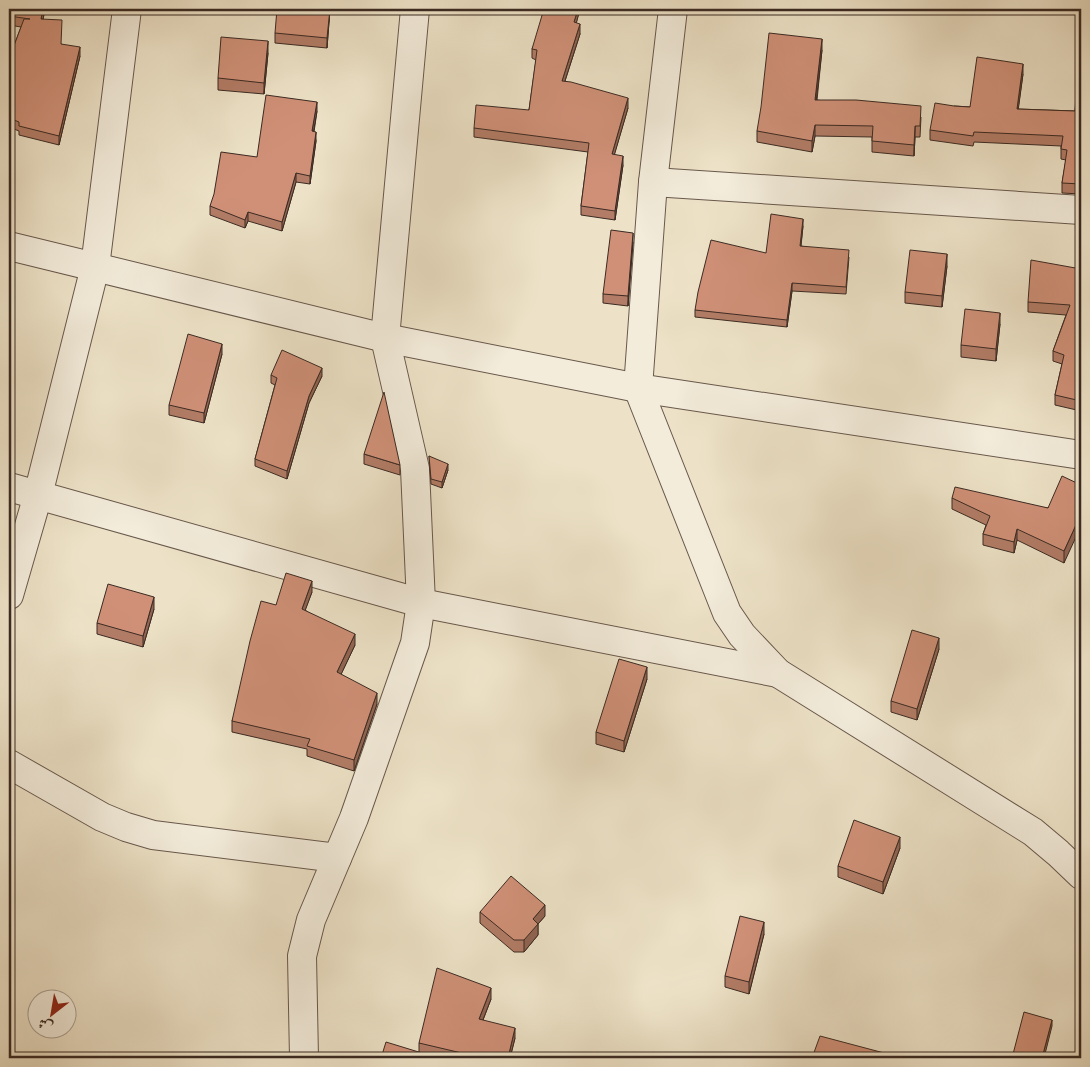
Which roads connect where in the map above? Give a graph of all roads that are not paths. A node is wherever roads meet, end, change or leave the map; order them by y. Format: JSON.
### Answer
{"nodes":[{"id":1,"x":127,"y":9,"type":"edge"},
{"id":2,"x":415,"y":9,"type":"edge"},
{"id":3,"x":673,"y":9,"type":"edge"},
{"id":4,"x":653,"y":182,"type":"junction"},
{"id":5,"x":1081,"y":210,"type":"edge"},
{"id":6,"x":9,"y":246,"type":"edge"},
{"id":7,"x":95,"y":267,"type":"junction"},
{"id":8,"x":385,"y":338,"type":"junction"},
{"id":9,"x":638,"y":388,"type":"junction"},
{"id":10,"x":1081,"y":455,"type":"edge"},
{"id":11,"x":9,"y":487,"type":"edge"},
{"id":12,"x":38,"y":495,"type":"junction"},
{"id":13,"x":9,"y":595,"type":"edge"},
{"id":14,"x":421,"y":602,"type":"junction"},
{"id":15,"x":778,"y":673,"type":"junction"},
{"id":16,"x":9,"y":764,"type":"edge"},
{"id":17,"x":337,"y":858,"type":"junction"},
{"id":18,"x":1081,"y":875,"type":"edge"},
{"id":19,"x":304,"y":1058,"type":"edge"}],
"edges":[{"from":1,"to":7,"type":"street"},
{"from":2,"to":8,"type":"street"},
{"from":3,"to":4,"type":"street"},
{"from":4,"to":5,"type":"street"},
{"from":4,"to":9,"type":"street"},
{"from":6,"to":7,"type":"street"},
{"from":7,"to":8,"type":"street"},
{"from":7,"to":12,"type":"street"},
{"from":8,"to":9,"type":"street"},
{"from":8,"to":14,"type":"street"},
{"from":9,"to":10,"type":"street"},
{"from":9,"to":15,"type":"street"},
{"from":11,"to":12,"type":"street"},
{"from":12,"to":13,"type":"street"},
{"from":12,"to":14,"type":"street"},
{"from":14,"to":15,"type":"street"},
{"from":14,"to":17,"type":"street"},
{"from":15,"to":18,"type":"street"},
{"from":16,"to":17,"type":"street"},
{"from":17,"to":19,"type":"street"}]}
